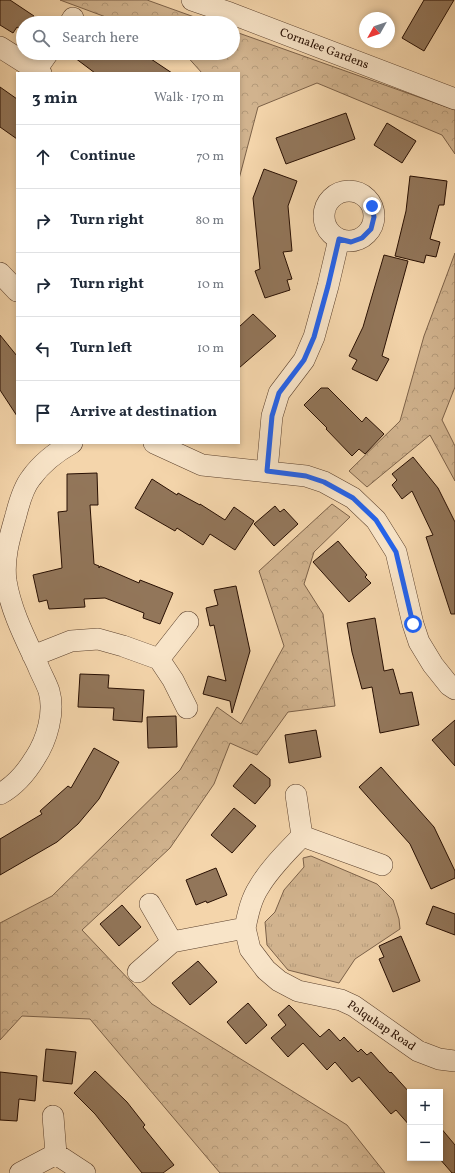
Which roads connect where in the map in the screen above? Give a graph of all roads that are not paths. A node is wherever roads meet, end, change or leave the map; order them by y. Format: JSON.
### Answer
{"nodes":[{"id":1,"x":192,"y":0,"type":"edge"},
{"id":2,"x":234,"y":6,"type":"edge"},
{"id":3,"x":0,"y":47,"type":"edge"},
{"id":4,"x":16,"y":57,"type":"edge"},
{"id":5,"x":21,"y":60,"type":"edge"},
{"id":6,"x":44,"y":60,"type":"edge"},
{"id":7,"x":38,"y":71,"type":"edge"},
{"id":8,"x":455,"y":99,"type":"edge"},
{"id":9,"x":339,"y":239,"type":"dead end"},
{"id":10,"x":0,"y":273,"type":"edge"},
{"id":11,"x":16,"y":290,"type":"edge"},
{"id":12,"x":70,"y":444,"type":"edge"},
{"id":13,"x":156,"y":444,"type":"edge"},
{"id":14,"x":267,"y":471,"type":"junction"},
{"id":15,"x":188,"y":622,"type":"dead end"},
{"id":16,"x":34,"y":656,"type":"junction"},
{"id":17,"x":159,"y":659,"type":"junction"},
{"id":18,"x":455,"y":689,"type":"edge"},
{"id":19,"x":187,"y":708,"type":"dead end"},
{"id":20,"x":0,"y":794,"type":"edge"},
{"id":21,"x":296,"y":795,"type":"dead end"},
{"id":22,"x":302,"y":836,"type":"junction"},
{"id":23,"x":382,"y":865,"type":"dead end"},
{"id":24,"x":150,"y":904,"type":"dead end"},
{"id":25,"x":245,"y":928,"type":"junction"},
{"id":26,"x":172,"y":942,"type":"junction"},
{"id":27,"x":138,"y":972,"type":"dead end"},
{"id":28,"x":455,"y":1061,"type":"edge"},
{"id":29,"x":53,"y":1116,"type":"dead end"},
{"id":30,"x":56,"y":1154,"type":"junction"},
{"id":31,"x":20,"y":1173,"type":"edge"},
{"id":32,"x":85,"y":1173,"type":"edge"}],
"edges":[{"from":1,"to":2,"type":"street","name":"Cornalee Gardens"},
{"from":2,"to":8,"type":"street","name":"Cornalee Gardens"},
{"from":3,"to":4,"type":"street"},
{"from":5,"to":7,"type":"street"},
{"from":6,"to":7,"type":"street"},
{"from":9,"to":14,"type":"street"},
{"from":10,"to":11,"type":"street"},
{"from":12,"to":16,"type":"street"},
{"from":13,"to":14,"type":"street"},
{"from":14,"to":18,"type":"street"},
{"from":15,"to":17,"type":"street"},
{"from":16,"to":17,"type":"street"},
{"from":16,"to":20,"type":"street"},
{"from":17,"to":19,"type":"street"},
{"from":21,"to":22,"type":"street"},
{"from":22,"to":23,"type":"street"},
{"from":22,"to":25,"type":"street"},
{"from":24,"to":26,"type":"street"},
{"from":25,"to":26,"type":"street"},
{"from":25,"to":28,"type":"street","name":"Polquhap Road"},
{"from":26,"to":27,"type":"street"},
{"from":29,"to":30,"type":"street"},
{"from":30,"to":31,"type":"street"},
{"from":30,"to":32,"type":"street"}]}
